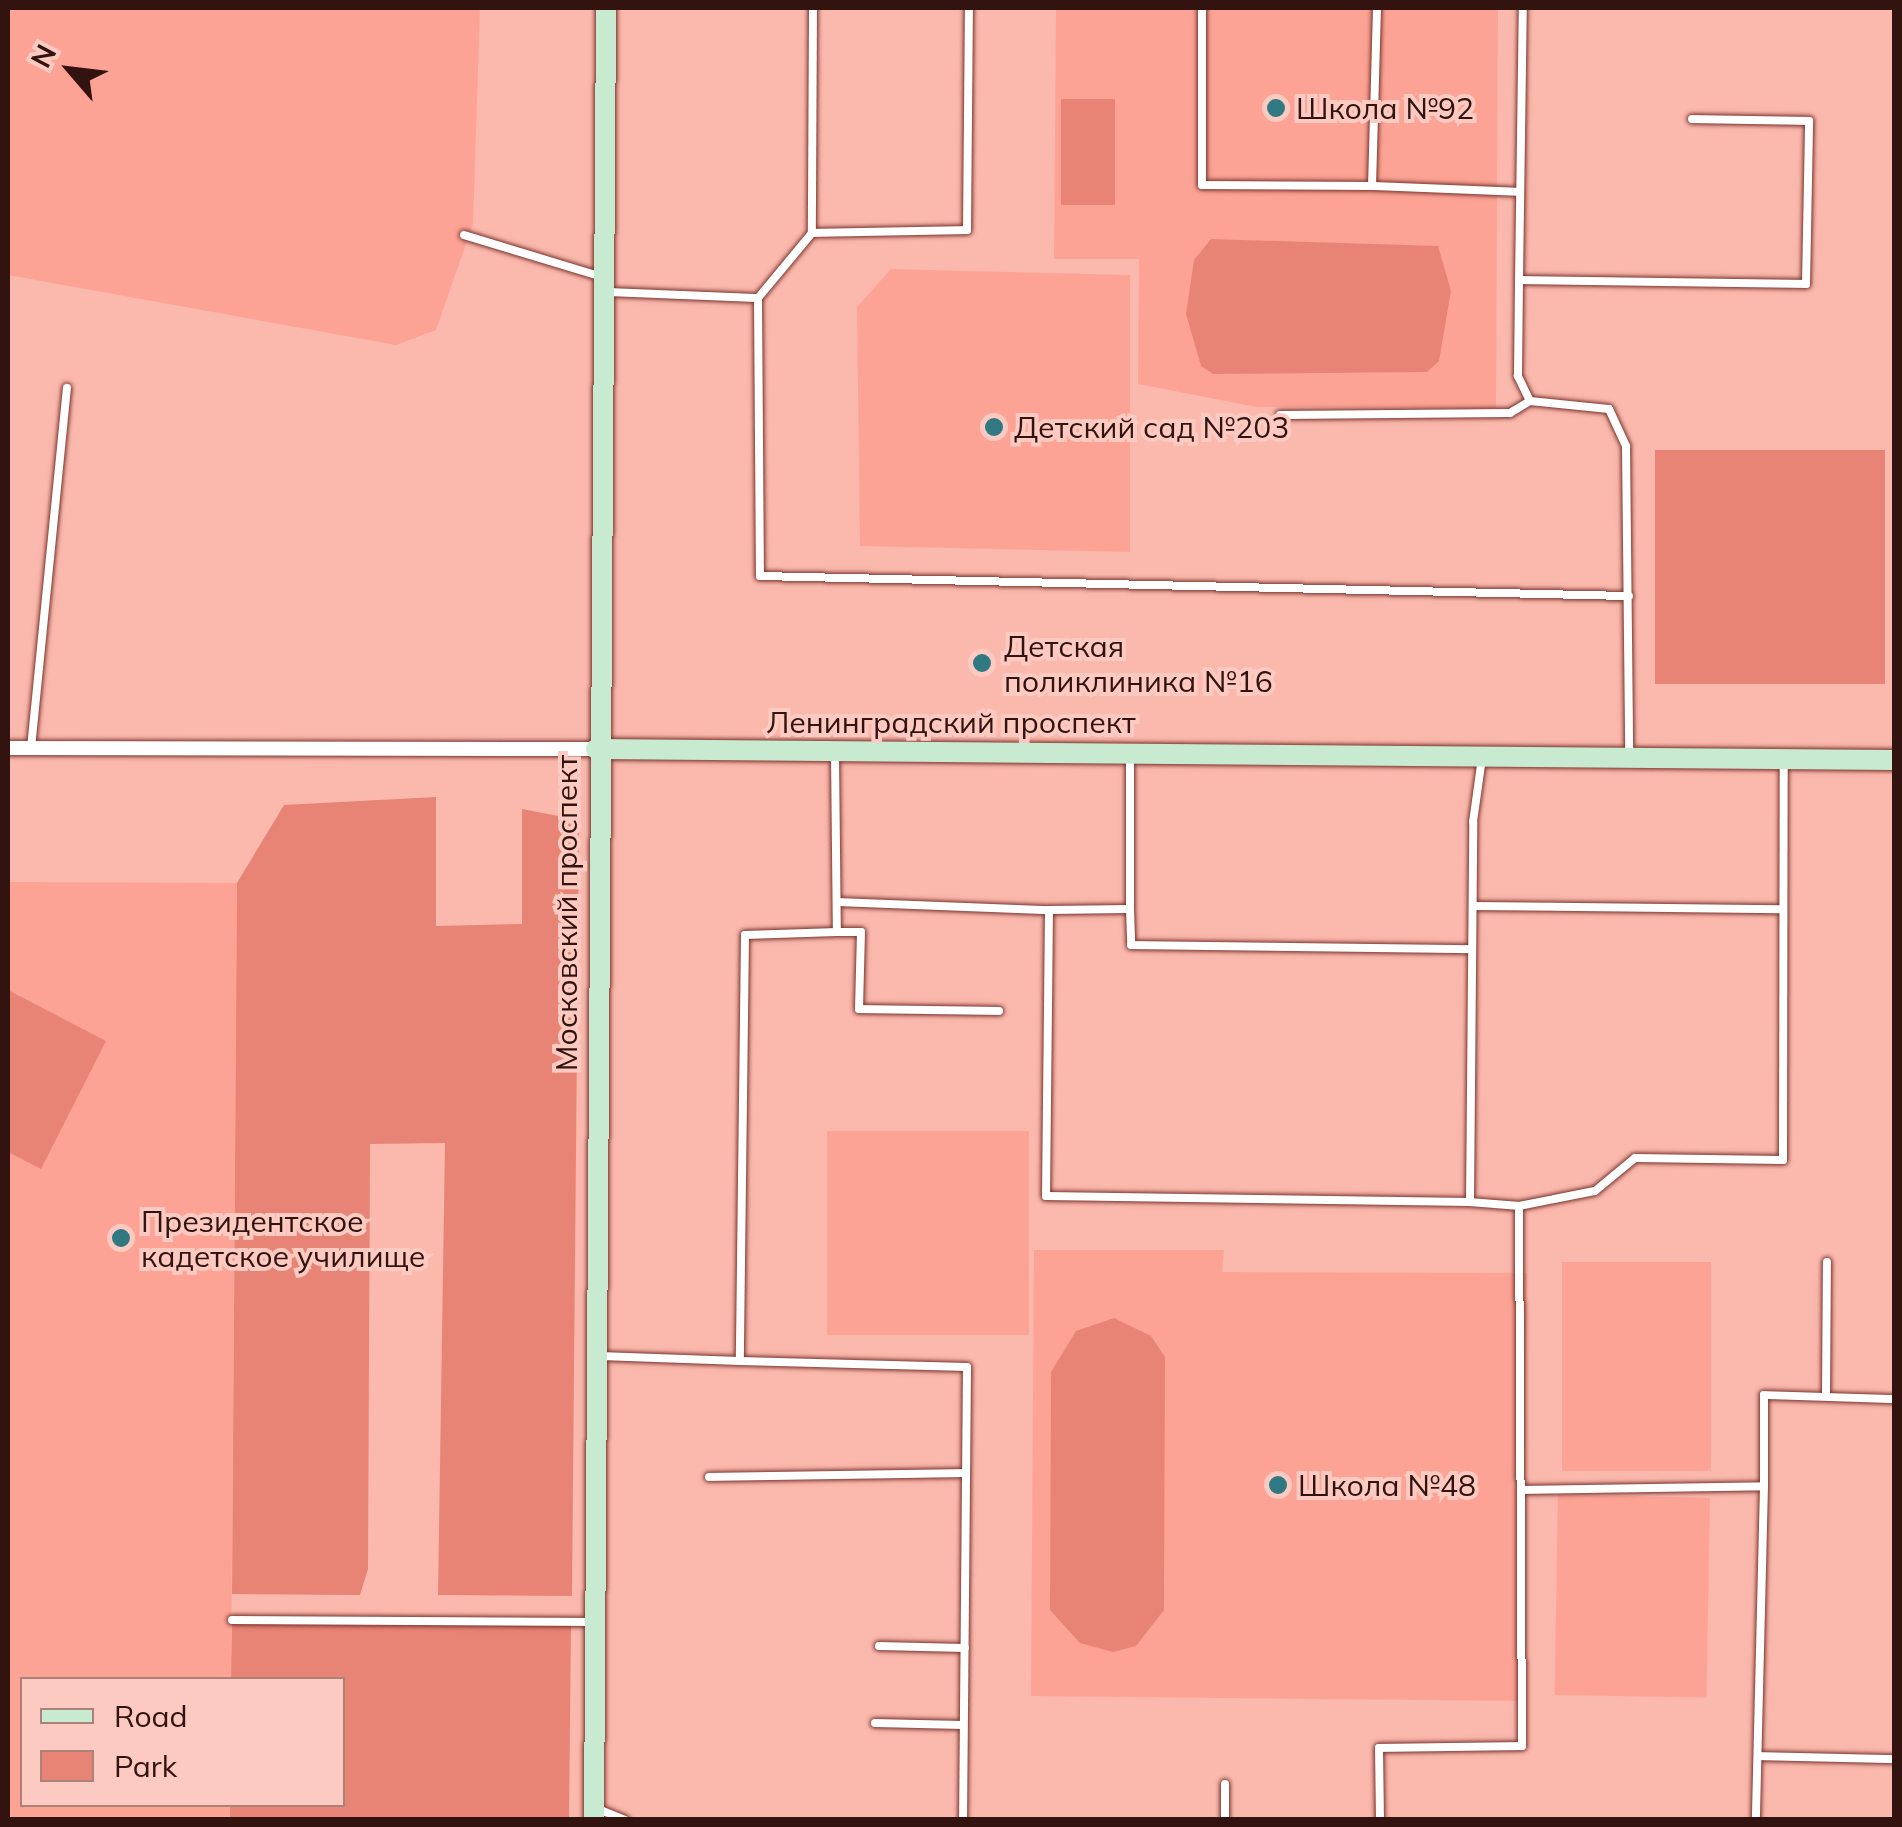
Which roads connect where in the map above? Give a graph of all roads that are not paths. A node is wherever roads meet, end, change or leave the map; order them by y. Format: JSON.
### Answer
{"nodes":[{"id":1,"x":606,"y":8,"type":"edge"},
{"id":2,"x":812,"y":8,"type":"edge"},
{"id":3,"x":969,"y":8,"type":"edge"},
{"id":4,"x":1202,"y":8,"type":"edge"},
{"id":5,"x":1377,"y":8,"type":"edge"},
{"id":6,"x":1523,"y":8,"type":"edge"},
{"id":7,"x":1692,"y":119,"type":"dead end"},
{"id":8,"x":1372,"y":186,"type":"junction"},
{"id":9,"x":1519,"y":192,"type":"junction"},
{"id":10,"x":812,"y":233,"type":"junction"},
{"id":11,"x":464,"y":235,"type":"dead end"},
{"id":12,"x":1519,"y":280,"type":"junction"},
{"id":13,"x":602,"y":284,"type":"junction"},
{"id":14,"x":758,"y":298,"type":"junction"},
{"id":15,"x":67,"y":388,"type":"dead end"},
{"id":16,"x":1530,"y":402,"type":"junction"},
{"id":17,"x":1280,"y":415,"type":"dead end"},
{"id":18,"x":1629,"y":596,"type":"junction"},
{"id":19,"x":8,"y":748,"type":"edge"},
{"id":20,"x":32,"y":748,"type":"junction"},
{"id":21,"x":596,"y":749,"type":"junction"},
{"id":22,"x":835,"y":751,"type":"junction"},
{"id":23,"x":1130,"y":754,"type":"junction"},
{"id":24,"x":1482,"y":756,"type":"junction"},
{"id":25,"x":1630,"y":758,"type":"junction"},
{"id":26,"x":1784,"y":759,"type":"junction"},
{"id":27,"x":1894,"y":760,"type":"edge"},
{"id":28,"x":837,"y":902,"type":"junction"},
{"id":29,"x":1473,"y":906,"type":"junction"},
{"id":30,"x":1130,"y":909,"type":"junction"},
{"id":31,"x":1781,"y":909,"type":"junction"},
{"id":32,"x":1049,"y":910,"type":"junction"},
{"id":33,"x":837,"y":932,"type":"junction"},
{"id":34,"x":1472,"y":949,"type":"junction"},
{"id":35,"x":998,"y":1011,"type":"dead end"},
{"id":36,"x":1470,"y":1202,"type":"junction"},
{"id":37,"x":1519,"y":1206,"type":"junction"},
{"id":38,"x":1827,"y":1262,"type":"dead end"},
{"id":39,"x":597,"y":1356,"type":"junction"},
{"id":40,"x":740,"y":1361,"type":"junction"},
{"id":41,"x":1826,"y":1396,"type":"junction"},
{"id":42,"x":1894,"y":1399,"type":"edge"},
{"id":43,"x":966,"y":1473,"type":"junction"},
{"id":44,"x":709,"y":1477,"type":"dead end"},
{"id":45,"x":1764,"y":1486,"type":"junction"},
{"id":46,"x":1522,"y":1490,"type":"junction"},
{"id":47,"x":232,"y":1620,"type":"dead end"},
{"id":48,"x":596,"y":1622,"type":"junction"},
{"id":49,"x":878,"y":1646,"type":"dead end"},
{"id":50,"x":964,"y":1648,"type":"junction"},
{"id":51,"x":874,"y":1723,"type":"dead end"},
{"id":52,"x":963,"y":1725,"type":"junction"},
{"id":53,"x":1758,"y":1756,"type":"junction"},
{"id":54,"x":1894,"y":1759,"type":"edge"},
{"id":55,"x":1225,"y":1784,"type":"dead end"},
{"id":56,"x":594,"y":1814,"type":"edge"},
{"id":57,"x":625,"y":1820,"type":"edge"},
{"id":58,"x":963,"y":1820,"type":"edge"},
{"id":59,"x":1225,"y":1820,"type":"edge"},
{"id":60,"x":1380,"y":1820,"type":"edge"},
{"id":61,"x":1756,"y":1820,"type":"edge"}],
"edges":[{"from":1,"to":13,"type":"street","name":"Московский проспект"},
{"from":2,"to":10,"type":"lane"},
{"from":3,"to":10,"type":"lane"},
{"from":4,"to":8,"type":"lane"},
{"from":5,"to":8,"type":"lane"},
{"from":6,"to":9,"type":"lane"},
{"from":7,"to":12,"type":"lane"},
{"from":8,"to":9,"type":"lane"},
{"from":9,"to":12,"type":"lane"},
{"from":10,"to":14,"type":"lane"},
{"from":11,"to":13,"type":"lane"},
{"from":12,"to":16,"type":"lane"},
{"from":13,"to":14,"type":"lane"},
{"from":13,"to":21,"type":"street","name":"Московский проспект"},
{"from":14,"to":18,"type":"lane"},
{"from":15,"to":20,"type":"lane"},
{"from":16,"to":17,"type":"lane"},
{"from":16,"to":18,"type":"lane"},
{"from":18,"to":25,"type":"lane"},
{"from":19,"to":20,"type":"street","name":"Ленинградский проспект"},
{"from":20,"to":21,"type":"street","name":"Ленинградский проспект"},
{"from":21,"to":22,"type":"street","name":"Ленинградский проспект"},
{"from":21,"to":39,"type":"street","name":"Московский проспект"},
{"from":22,"to":23,"type":"street","name":"Ленинградский проспект"},
{"from":22,"to":28,"type":"lane"},
{"from":23,"to":24,"type":"street","name":"Ленинградский проспект"},
{"from":23,"to":30,"type":"lane"},
{"from":24,"to":25,"type":"street","name":"Ленинградский проспект"},
{"from":24,"to":29,"type":"lane"},
{"from":25,"to":26,"type":"street","name":"Ленинградский проспект"},
{"from":26,"to":27,"type":"street","name":"Ленинградский проспект"},
{"from":26,"to":31,"type":"lane"},
{"from":28,"to":32,"type":"lane"},
{"from":28,"to":33,"type":"lane"},
{"from":29,"to":31,"type":"lane"},
{"from":29,"to":34,"type":"lane"},
{"from":30,"to":32,"type":"lane"},
{"from":30,"to":34,"type":"lane"},
{"from":31,"to":37,"type":"lane"},
{"from":32,"to":36,"type":"lane"},
{"from":33,"to":35,"type":"lane"},
{"from":33,"to":40,"type":"lane"},
{"from":34,"to":36,"type":"lane"},
{"from":36,"to":37,"type":"lane"},
{"from":37,"to":46,"type":"lane"},
{"from":38,"to":41,"type":"lane"},
{"from":39,"to":40,"type":"lane"},
{"from":39,"to":48,"type":"street","name":"Московский проспект"},
{"from":40,"to":43,"type":"lane"},
{"from":41,"to":42,"type":"lane"},
{"from":41,"to":45,"type":"lane"},
{"from":43,"to":44,"type":"lane"},
{"from":43,"to":50,"type":"lane"},
{"from":45,"to":46,"type":"lane"},
{"from":45,"to":53,"type":"lane"},
{"from":46,"to":60,"type":"lane"},
{"from":47,"to":48,"type":"lane"},
{"from":48,"to":56,"type":"street","name":"Московский проспект"},
{"from":49,"to":50,"type":"lane"},
{"from":50,"to":52,"type":"lane"},
{"from":51,"to":52,"type":"lane"},
{"from":52,"to":58,"type":"lane"},
{"from":53,"to":54,"type":"lane"},
{"from":53,"to":61,"type":"lane"},
{"from":55,"to":59,"type":"lane"},
{"from":56,"to":57,"type":"lane"}]}
